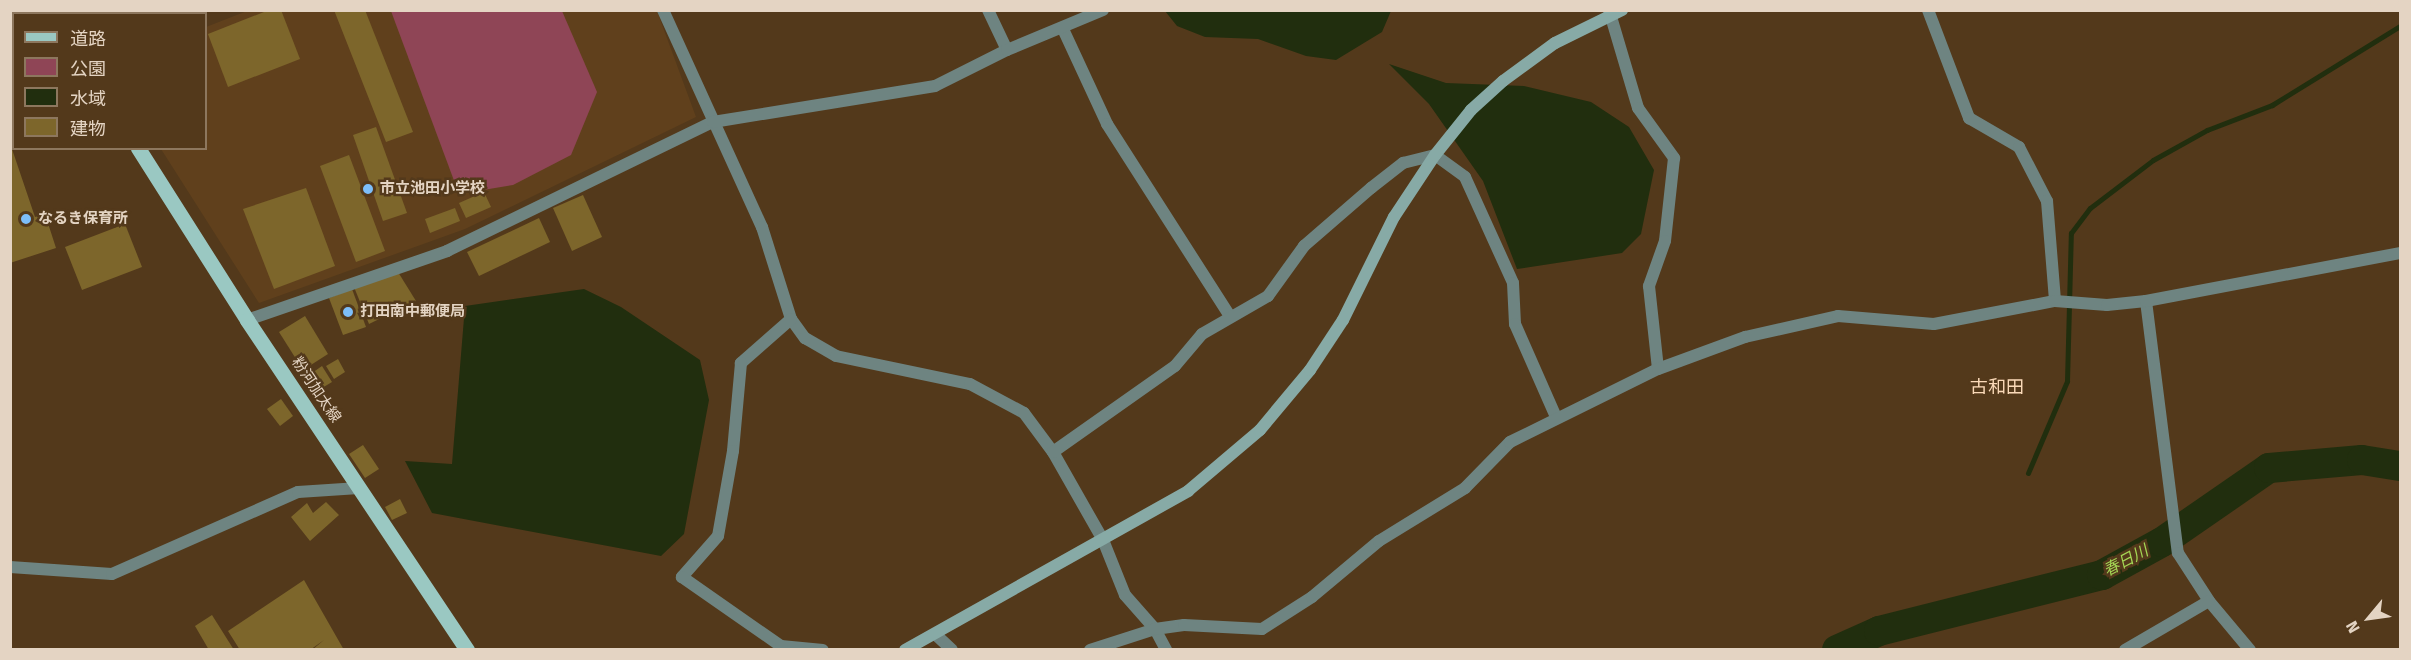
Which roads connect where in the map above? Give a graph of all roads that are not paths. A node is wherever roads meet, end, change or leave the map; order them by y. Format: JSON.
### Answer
{"nodes":[{"id":1,"x":663,"y":10,"type":"edge"},
{"id":2,"x":988,"y":10,"type":"edge"},
{"id":3,"x":1103,"y":10,"type":"edge"},
{"id":4,"x":1928,"y":10,"type":"edge"},
{"id":5,"x":1614,"y":12,"type":"edge"},
{"id":6,"x":1063,"y":29,"type":"junction"},
{"id":7,"x":1007,"y":50,"type":"junction"},
{"id":8,"x":713,"y":122,"type":"junction"},
{"id":9,"x":139,"y":150,"type":"edge"},
{"id":10,"x":1435,"y":155,"type":"junction"},
{"id":11,"x":2400,"y":253,"type":"edge"},
{"id":12,"x":2055,"y":301,"type":"junction"},
{"id":13,"x":2145,"y":301,"type":"junction"},
{"id":14,"x":1230,"y":316,"type":"junction"},
{"id":15,"x":791,"y":319,"type":"junction"},
{"id":16,"x":248,"y":321,"type":"junction"},
{"id":17,"x":1658,"y":369,"type":"junction"},
{"id":18,"x":1556,"y":417,"type":"junction"},
{"id":19,"x":1053,"y":452,"type":"junction"},
{"id":20,"x":359,"y":488,"type":"junction"},
{"id":21,"x":1103,"y":540,"type":"junction"},
{"id":22,"x":10,"y":567,"type":"edge"},
{"id":23,"x":2209,"y":601,"type":"junction"},
{"id":24,"x":1155,"y":629,"type":"junction"},
{"id":25,"x":934,"y":634,"type":"junction"},
{"id":26,"x":467,"y":650,"type":"edge"},
{"id":27,"x":823,"y":650,"type":"edge"},
{"id":28,"x":905,"y":650,"type":"edge"},
{"id":29,"x":952,"y":650,"type":"edge"},
{"id":30,"x":1090,"y":650,"type":"edge"},
{"id":31,"x":1167,"y":650,"type":"edge"},
{"id":32,"x":2125,"y":650,"type":"edge"},
{"id":33,"x":2250,"y":650,"type":"edge"}],
"edges":[{"from":1,"to":8,"type":"street"},
{"from":2,"to":7,"type":"street"},
{"from":3,"to":6,"type":"street"},
{"from":4,"to":12,"type":"street"},
{"from":5,"to":10,"type":"street"},
{"from":5,"to":17,"type":"street"},
{"from":6,"to":7,"type":"street"},
{"from":6,"to":14,"type":"street"},
{"from":7,"to":8,"type":"street"},
{"from":8,"to":15,"type":"street"},
{"from":8,"to":16,"type":"street"},
{"from":9,"to":16,"type":"main road","name":"粉河加太線"},
{"from":10,"to":14,"type":"street"},
{"from":10,"to":18,"type":"street"},
{"from":10,"to":21,"type":"street"},
{"from":11,"to":13,"type":"street"},
{"from":12,"to":13,"type":"street"},
{"from":12,"to":17,"type":"street"},
{"from":13,"to":23,"type":"street"},
{"from":14,"to":19,"type":"street"},
{"from":15,"to":19,"type":"street"},
{"from":15,"to":27,"type":"street"},
{"from":16,"to":20,"type":"main road","name":"粉河加太線"},
{"from":17,"to":18,"type":"street"},
{"from":18,"to":24,"type":"street"},
{"from":19,"to":21,"type":"street"},
{"from":20,"to":22,"type":"street"},
{"from":20,"to":26,"type":"main road","name":"粉河加太線"},
{"from":21,"to":24,"type":"street"},
{"from":21,"to":25,"type":"street"},
{"from":23,"to":32,"type":"street"},
{"from":23,"to":33,"type":"street"},
{"from":24,"to":30,"type":"street"},
{"from":24,"to":31,"type":"street"},
{"from":25,"to":28,"type":"street"},
{"from":25,"to":29,"type":"street"}]}
